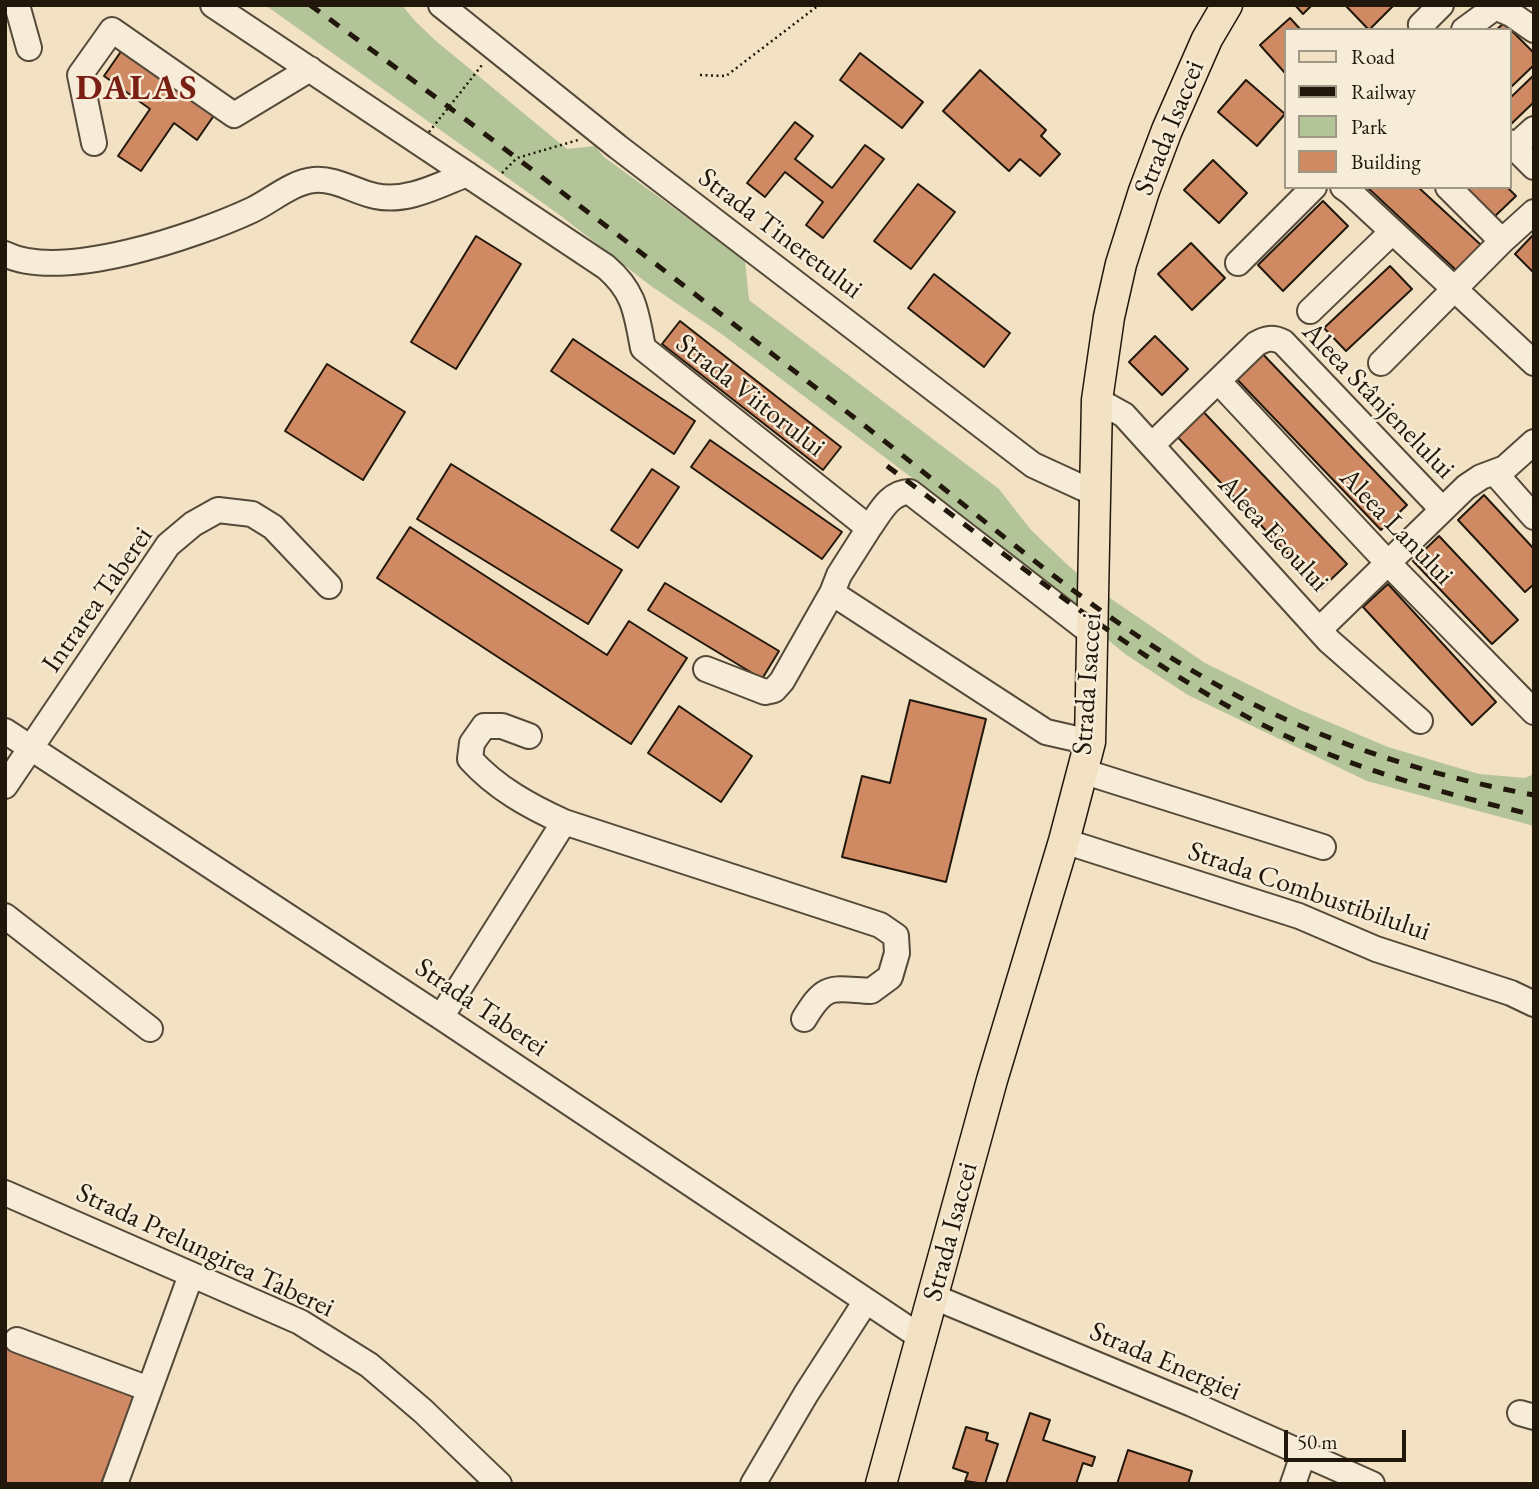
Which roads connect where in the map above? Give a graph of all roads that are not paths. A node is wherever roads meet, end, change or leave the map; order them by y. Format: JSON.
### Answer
{"nodes":[{"id":1,"x":17,"y":5,"type":"edge"},
{"id":2,"x":214,"y":5,"type":"edge"},
{"id":3,"x":441,"y":5,"type":"edge"},
{"id":4,"x":1227,"y":5,"type":"edge"},
{"id":5,"x":1441,"y":5,"type":"edge"},
{"id":6,"x":1493,"y":6,"type":"edge"},
{"id":7,"x":1422,"y":28,"type":"edge"},
{"id":8,"x":1466,"y":28,"type":"edge"},
{"id":9,"x":1534,"y":30,"type":"edge"},
{"id":10,"x":29,"y":48,"type":"dead end"},
{"id":11,"x":310,"y":69,"type":"junction"},
{"id":12,"x":1534,"y":129,"type":"edge"},
{"id":13,"x":94,"y":143,"type":"dead end"},
{"id":14,"x":1512,"y":145,"type":"edge"},
{"id":15,"x":1534,"y":167,"type":"edge"},
{"id":16,"x":477,"y":181,"type":"junction"},
{"id":17,"x":1312,"y":189,"type":"edge"},
{"id":18,"x":1345,"y":189,"type":"edge"},
{"id":19,"x":1450,"y":189,"type":"edge"},
{"id":20,"x":1534,"y":212,"type":"edge"},
{"id":21,"x":1392,"y":232,"type":"junction"},
{"id":22,"x":1502,"y":241,"type":"junction"},
{"id":23,"x":5,"y":254,"type":"edge"},
{"id":24,"x":1238,"y":263,"type":"dead end"},
{"id":25,"x":1454,"y":291,"type":"junction"},
{"id":26,"x":1310,"y":311,"type":"dead end"},
{"id":27,"x":1381,"y":363,"type":"dead end"},
{"id":28,"x":1534,"y":363,"type":"edge"},
{"id":29,"x":1218,"y":382,"type":"junction"},
{"id":30,"x":1097,"y":401,"type":"junction"},
{"id":31,"x":1534,"y":442,"type":"edge"},
{"id":32,"x":1152,"y":445,"type":"junction"},
{"id":33,"x":1495,"y":473,"type":"junction"},
{"id":34,"x":1094,"y":493,"type":"junction"},
{"id":35,"x":1442,"y":509,"type":"junction"},
{"id":36,"x":1534,"y":517,"type":"edge"},
{"id":37,"x":869,"y":528,"type":"junction"},
{"id":38,"x":1387,"y":562,"type":"junction"},
{"id":39,"x":329,"y":586,"type":"dead end"},
{"id":40,"x":832,"y":593,"type":"junction"},
{"id":41,"x":1320,"y":629,"type":"junction"},
{"id":42,"x":1093,"y":634,"type":"junction"},
{"id":43,"x":706,"y":669,"type":"dead end"},
{"id":44,"x":1534,"y":712,"type":"edge"},
{"id":45,"x":1420,"y":721,"type":"dead end"},
{"id":46,"x":5,"y":731,"type":"edge"},
{"id":47,"x":529,"y":736,"type":"dead end"},
{"id":48,"x":1090,"y":742,"type":"junction"},
{"id":49,"x":32,"y":748,"type":"junction"},
{"id":50,"x":1082,"y":771,"type":"junction"},
{"id":51,"x":5,"y":786,"type":"edge"},
{"id":52,"x":564,"y":822,"type":"junction"},
{"id":53,"x":1064,"y":841,"type":"junction"},
{"id":54,"x":1323,"y":847,"type":"dead end"},
{"id":55,"x":5,"y":916,"type":"edge"},
{"id":56,"x":1534,"y":1004,"type":"edge"},
{"id":57,"x":441,"y":1017,"type":"junction"},
{"id":58,"x":804,"y":1018,"type":"dead end"},
{"id":59,"x":150,"y":1029,"type":"dead end"},
{"id":60,"x":5,"y":1193,"type":"edge"},
{"id":61,"x":191,"y":1275,"type":"junction"},
{"id":62,"x":934,"y":1297,"type":"junction"},
{"id":63,"x":866,"y":1301,"type":"junction"},
{"id":64,"x":922,"y":1338,"type":"junction"},
{"id":65,"x":17,"y":1340,"type":"dead end"},
{"id":66,"x":149,"y":1389,"type":"junction"},
{"id":67,"x":1303,"y":1455,"type":"junction"},
{"id":68,"x":116,"y":1484,"type":"edge"},
{"id":69,"x":499,"y":1484,"type":"edge"},
{"id":70,"x":753,"y":1484,"type":"edge"},
{"id":71,"x":881,"y":1484,"type":"edge"},
{"id":72,"x":1293,"y":1484,"type":"edge"},
{"id":73,"x":1372,"y":1484,"type":"edge"}],
"edges":[{"from":1,"to":10,"type":"street"},
{"from":2,"to":11,"type":"street","name":"Strada Viitorului"},
{"from":3,"to":34,"type":"street","name":"Strada Tineretului"},
{"from":4,"to":30,"type":"main road","name":"Strada Isaccei"},
{"from":5,"to":7,"type":"street"},
{"from":6,"to":8,"type":"street"},
{"from":6,"to":9,"type":"street"},
{"from":11,"to":13,"type":"street"},
{"from":11,"to":16,"type":"street","name":"Strada Viitorului"},
{"from":12,"to":14,"type":"street"},
{"from":14,"to":15,"type":"street"},
{"from":16,"to":23,"type":"street"},
{"from":16,"to":37,"type":"street","name":"Strada Viitorului"},
{"from":17,"to":24,"type":"street"},
{"from":18,"to":21,"type":"street"},
{"from":19,"to":22,"type":"street"},
{"from":20,"to":22,"type":"street"},
{"from":21,"to":25,"type":"street"},
{"from":21,"to":26,"type":"street"},
{"from":22,"to":25,"type":"street"},
{"from":25,"to":27,"type":"street"},
{"from":25,"to":28,"type":"street"},
{"from":29,"to":32,"type":"street"},
{"from":29,"to":35,"type":"street","name":"Aleea Stânjenelului"},
{"from":29,"to":38,"type":"street","name":"Aleea Lanului"},
{"from":30,"to":32,"type":"street","name":"Aleea Ecoului"},
{"from":30,"to":34,"type":"main road","name":"Strada Isaccei"},
{"from":31,"to":33,"type":"street","name":"Aleea Ecoului"},
{"from":32,"to":41,"type":"street","name":"Aleea Ecoului"},
{"from":33,"to":35,"type":"street","name":"Aleea Ecoului"},
{"from":33,"to":36,"type":"street"},
{"from":34,"to":42,"type":"main road","name":"Strada Isaccei"},
{"from":35,"to":38,"type":"street","name":"Aleea Ecoului"},
{"from":37,"to":40,"type":"street"},
{"from":37,"to":42,"type":"street"},
{"from":38,"to":41,"type":"street","name":"Aleea Ecoului"},
{"from":38,"to":44,"type":"street","name":"Aleea Lanului"},
{"from":39,"to":49,"type":"street","name":"Intrarea Taberei"},
{"from":40,"to":43,"type":"street"},
{"from":40,"to":48,"type":"street"},
{"from":41,"to":45,"type":"street"},
{"from":42,"to":48,"type":"main road","name":"Strada Isaccei"},
{"from":46,"to":49,"type":"street","name":"Strada Taberei"},
{"from":47,"to":52,"type":"street"},
{"from":48,"to":50,"type":"main road","name":"Strada Isaccei"},
{"from":49,"to":51,"type":"street","name":"Intrarea Taberei"},
{"from":49,"to":57,"type":"street","name":"Strada Taberei"},
{"from":50,"to":53,"type":"main road","name":"Strada Isaccei"},
{"from":50,"to":54,"type":"street"},
{"from":52,"to":57,"type":"street"},
{"from":52,"to":58,"type":"street"},
{"from":53,"to":56,"type":"street","name":"Strada Combustibilului"},
{"from":53,"to":62,"type":"main road","name":"Strada Isaccei"},
{"from":55,"to":59,"type":"street"},
{"from":57,"to":63,"type":"street","name":"Strada Taberei"},
{"from":60,"to":61,"type":"street","name":"Strada Prelungirea Taberei"},
{"from":61,"to":66,"type":"street"},
{"from":61,"to":69,"type":"street","name":"Strada Prelungirea Taberei"},
{"from":62,"to":64,"type":"main road","name":"Strada Isaccei"},
{"from":62,"to":67,"type":"street","name":"Strada Energiei"},
{"from":63,"to":64,"type":"street","name":"Strada Taberei"},
{"from":63,"to":70,"type":"street"},
{"from":64,"to":71,"type":"main road","name":"Strada Isaccei"},
{"from":65,"to":66,"type":"street"},
{"from":66,"to":68,"type":"street"},
{"from":67,"to":72,"type":"street"},
{"from":67,"to":73,"type":"street","name":"Strada Energiei"}]}
